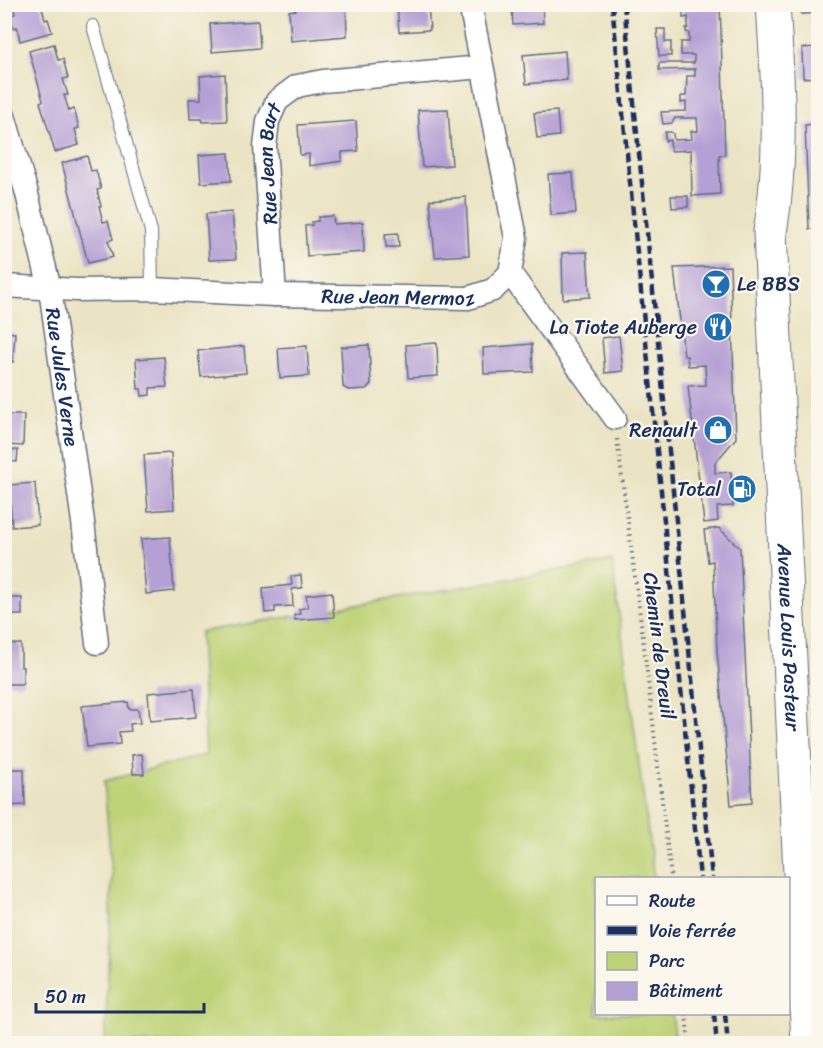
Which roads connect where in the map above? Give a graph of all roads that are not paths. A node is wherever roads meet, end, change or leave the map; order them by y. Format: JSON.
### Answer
{"nodes":[{"id":1,"x":470,"y":4,"type":"edge"},
{"id":2,"x":751,"y":4,"type":"edge"},
{"id":3,"x":772,"y":4,"type":"edge"},
{"id":4,"x":93,"y":26,"type":"dead end"},
{"id":5,"x":482,"y":67,"type":"junction"},
{"id":6,"x":4,"y":116,"type":"edge"},
{"id":7,"x":770,"y":232,"type":"junction"},
{"id":8,"x":510,"y":273,"type":"junction"},
{"id":9,"x":4,"y":286,"type":"edge"},
{"id":10,"x":50,"y":289,"type":"junction"},
{"id":11,"x":152,"y":289,"type":"junction"},
{"id":12,"x":275,"y":295,"type":"junction"},
{"id":13,"x":615,"y":418,"type":"road end"},
{"id":14,"x":97,"y":643,"type":"dead end"},
{"id":15,"x":811,"y":973,"type":"edge"},
{"id":16,"x":808,"y":1044,"type":"edge"}],
"edges":[{"from":1,"to":5,"type":"street"},
{"from":2,"to":7,"type":"main road","name":"Avenue Louis Pasteur"},
{"from":3,"to":7,"type":"main road","name":"Avenue Louis Pasteur"},
{"from":4,"to":11,"type":"lane"},
{"from":5,"to":8,"type":"street"},
{"from":5,"to":12,"type":"street","name":"Rue Jean Bart"},
{"from":6,"to":10,"type":"street","name":"Rue Jules Verne"},
{"from":7,"to":15,"type":"main road","name":"Avenue Louis Pasteur"},
{"from":8,"to":12,"type":"street","name":"Rue Jean Mermoz"},
{"from":8,"to":13,"type":"street"},
{"from":9,"to":10,"type":"street","name":"Rue Jean Mermoz"},
{"from":10,"to":11,"type":"street","name":"Rue Jean Mermoz"},
{"from":10,"to":14,"type":"street","name":"Rue Jules Verne"},
{"from":11,"to":12,"type":"street","name":"Rue Jean Mermoz"},
{"from":15,"to":16,"type":"main road","name":"Avenue Louis Pasteur"}]}
